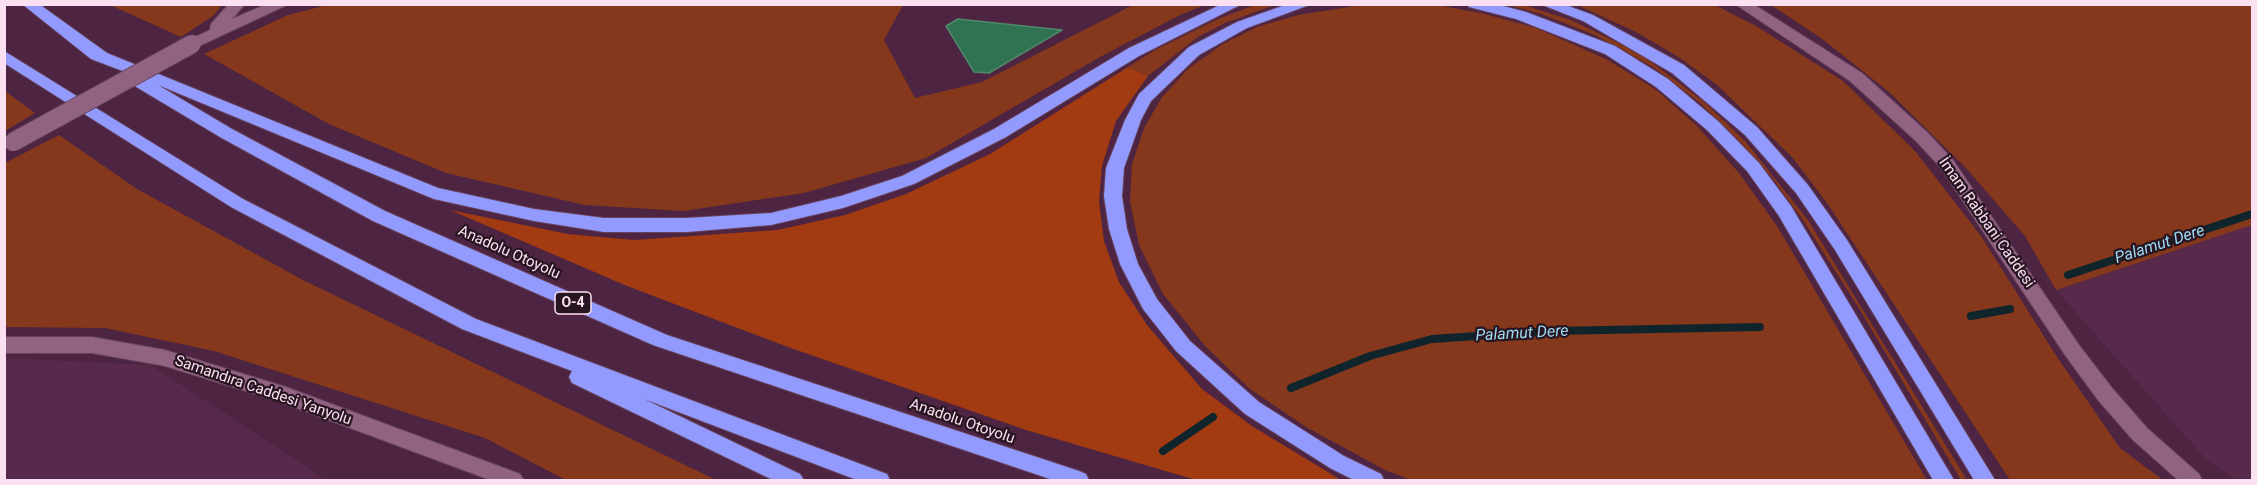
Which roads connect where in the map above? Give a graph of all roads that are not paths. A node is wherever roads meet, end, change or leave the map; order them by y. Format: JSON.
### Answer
{"nodes":[{"id":1,"x":29,"y":4,"type":"edge"},
{"id":2,"x":282,"y":4,"type":"edge"},
{"id":3,"x":1235,"y":4,"type":"edge"},
{"id":4,"x":1305,"y":4,"type":"edge"},
{"id":5,"x":1474,"y":4,"type":"edge"},
{"id":6,"x":1547,"y":4,"type":"edge"},
{"id":7,"x":1742,"y":4,"type":"edge"},
{"id":8,"x":235,"y":7,"type":"edge"},
{"id":9,"x":192,"y":44,"type":"junction"},
{"id":10,"x":97,"y":55,"type":"junction"},
{"id":11,"x":4,"y":56,"type":"edge"},
{"id":12,"x":9,"y":145,"type":"edge"},
{"id":13,"x":469,"y":324,"type":"junction"},
{"id":14,"x":4,"y":345,"type":"edge"},
{"id":15,"x":513,"y":480,"type":"edge"},
{"id":16,"x":793,"y":480,"type":"edge"},
{"id":17,"x":880,"y":480,"type":"edge"},
{"id":18,"x":1079,"y":480,"type":"edge"},
{"id":19,"x":1374,"y":480,"type":"edge"},
{"id":20,"x":1944,"y":480,"type":"edge"},
{"id":21,"x":1985,"y":480,"type":"edge"},
{"id":22,"x":2192,"y":480,"type":"edge"}],
"edges":[{"from":1,"to":10,"type":"highway","name":"Anadolu Otoyolu","number":"O-4"},
{"from":2,"to":9,"type":"main road"},
{"from":3,"to":10,"type":"highway"},
{"from":4,"to":19,"type":"highway"},
{"from":5,"to":20,"type":"highway"},
{"from":6,"to":21,"type":"highway"},
{"from":7,"to":22,"type":"main road","name":"İmam Rabbani Caddesi"},
{"from":8,"to":9,"type":"main road"},
{"from":9,"to":12,"type":"main road","bridge":true},
{"from":10,"to":18,"type":"highway","name":"Anadolu Otoyolu","number":"O-4"},
{"from":11,"to":13,"type":"highway"},
{"from":13,"to":16,"type":"highway"},
{"from":13,"to":17,"type":"highway"},
{"from":14,"to":15,"type":"main road","name":"Samandıra Caddesi Yanyolu"}]}
